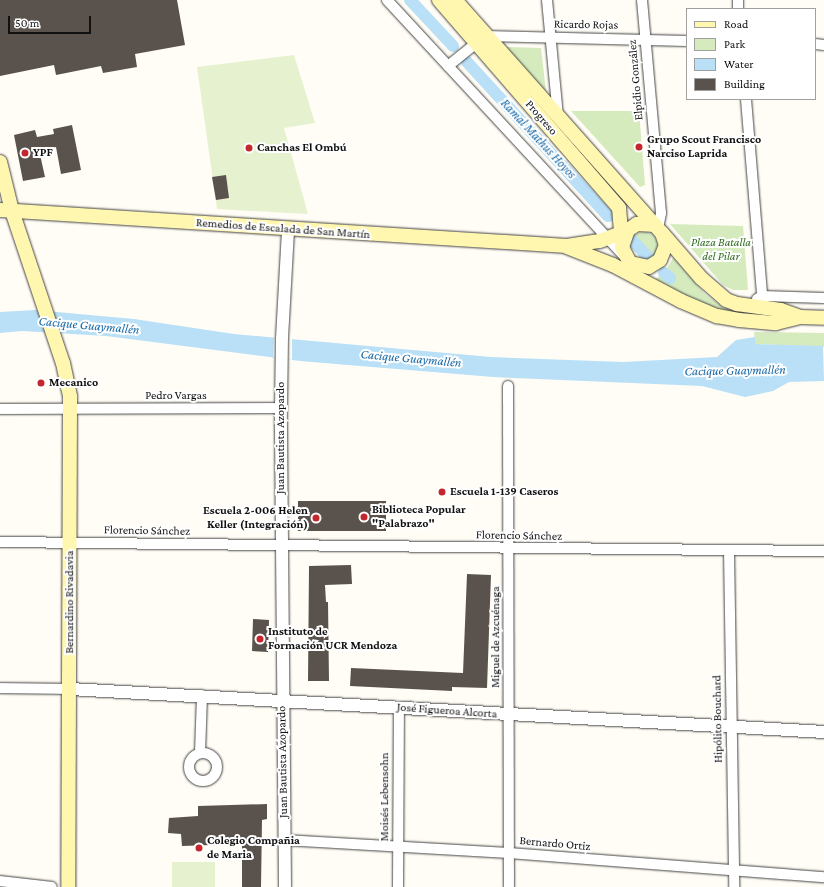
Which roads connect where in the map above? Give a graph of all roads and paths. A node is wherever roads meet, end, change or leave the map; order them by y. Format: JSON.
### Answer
{"nodes":[{"id":1,"x":387,"y":0,"type":"edge"},
{"id":2,"x":439,"y":0,"type":"edge"},
{"id":3,"x":455,"y":0,"type":"edge"},
{"id":4,"x":547,"y":0,"type":"edge"},
{"id":5,"x":642,"y":0,"type":"edge"},
{"id":6,"x":550,"y":37,"type":"junction"},
{"id":7,"x":645,"y":39,"type":"junction"},
{"id":8,"x":686,"y":40,"type":"edge"},
{"id":9,"x":477,"y":41,"type":"junction"},
{"id":10,"x":448,"y":66,"type":"junction"},
{"id":11,"x":746,"y":100,"type":"edge"},
{"id":12,"x":558,"y":117,"type":"junction"},
{"id":13,"x":0,"y":162,"type":"edge"},
{"id":14,"x":6,"y":210,"type":"edge"},
{"id":15,"x":587,"y":214,"type":"junction"},
{"id":16,"x":658,"y":229,"type":"junction"},
{"id":17,"x":288,"y":230,"type":"junction"},
{"id":18,"x":624,"y":236,"type":"junction"},
{"id":19,"x":608,"y":238,"type":"junction"},
{"id":20,"x":588,"y":243,"type":"junction"},
{"id":21,"x":567,"y":246,"type":"junction"},
{"id":22,"x":631,"y":262,"type":"junction"},
{"id":23,"x":613,"y":265,"type":"junction"},
{"id":24,"x":674,"y":298,"type":"junction"},
{"id":25,"x":824,"y":298,"type":"edge"},
{"id":26,"x":762,"y":302,"type":"junction"},
{"id":27,"x":800,"y":317,"type":"junction"},
{"id":28,"x":824,"y":318,"type":"edge"},
{"id":29,"x":508,"y":386,"type":"dead end"},
{"id":30,"x":281,"y":408,"type":"junction"},
{"id":31,"x":0,"y":409,"type":"edge"},
{"id":32,"x":70,"y":409,"type":"junction"},
{"id":33,"x":0,"y":542,"type":"edge"},
{"id":34,"x":70,"y":542,"type":"junction"},
{"id":35,"x":282,"y":547,"type":"junction"},
{"id":36,"x":510,"y":549,"type":"junction"},
{"id":37,"x":729,"y":550,"type":"junction"},
{"id":38,"x":824,"y":551,"type":"edge"},
{"id":39,"x":0,"y":688,"type":"edge"},
{"id":40,"x":70,"y":689,"type":"junction"},
{"id":41,"x":202,"y":695,"type":"junction"},
{"id":42,"x":283,"y":700,"type":"junction"},
{"id":43,"x":399,"y":707,"type":"junction"},
{"id":44,"x":508,"y":714,"type":"junction"},
{"id":45,"x":732,"y":727,"type":"junction"},
{"id":46,"x":824,"y":732,"type":"edge"},
{"id":47,"x":200,"y":753,"type":"dead end"},
{"id":48,"x":284,"y":840,"type":"junction"},
{"id":49,"x":398,"y":846,"type":"junction"},
{"id":50,"x":509,"y":853,"type":"junction"},
{"id":51,"x":734,"y":871,"type":"junction"},
{"id":52,"x":824,"y":877,"type":"edge"},
{"id":53,"x":0,"y":881,"type":"edge"},
{"id":54,"x":52,"y":887,"type":"edge"},
{"id":55,"x":68,"y":887,"type":"edge"},
{"id":56,"x":285,"y":887,"type":"edge"},
{"id":57,"x":398,"y":887,"type":"edge"},
{"id":58,"x":509,"y":887,"type":"edge"},
{"id":59,"x":734,"y":887,"type":"edge"}],
"edges":[{"from":1,"to":10,"type":"street"},
{"from":2,"to":9,"type":"main road","name":"Progreso"},
{"from":3,"to":9,"type":"main road","name":"Progreso"},
{"from":4,"to":6,"type":"street"},
{"from":5,"to":7,"type":"street","name":"Elpidio González"},
{"from":6,"to":7,"type":"street","name":"Ricardo Rojas"},
{"from":6,"to":9,"type":"street","name":"Ricardo Rojas"},
{"from":6,"to":12,"type":"street"},
{"from":7,"to":8,"type":"street","name":"Ricardo Rojas"},
{"from":7,"to":16,"type":"street","name":"Elpidio González"},
{"from":9,"to":10,"type":"street"},
{"from":9,"to":12,"type":"main road","name":"Progreso"},
{"from":9,"to":18,"type":"main road","name":"Progreso"},
{"from":10,"to":15,"type":"street"},
{"from":11,"to":26,"type":"street"},
{"from":12,"to":16,"type":"main road","name":"Progreso"},
{"from":13,"to":14,"type":"main road","name":"Bernardino Rivadavia"},
{"from":14,"to":17,"type":"main road","name":"Remedios de Escalada de San Martín"},
{"from":14,"to":32,"type":"main road","name":"Bernardino Rivadavia"},
{"from":15,"to":19,"type":"street"},
{"from":15,"to":20,"type":"street"},
{"from":16,"to":18,"type":"main road"},
{"from":16,"to":22,"type":"main road"},
{"from":16,"to":26,"type":"main road","name":"Progreso"},
{"from":17,"to":21,"type":"main road","name":"Remedios de Escalada de San Martín"},
{"from":17,"to":30,"type":"street","name":"Juan Bautista Azopardo"},
{"from":18,"to":19,"type":"main road","name":"Remedios de Escalada de San Martín"},
{"from":18,"to":22,"type":"main road"},
{"from":19,"to":20,"type":"main road","name":"Remedios de Escalada de San Martín"},
{"from":19,"to":22,"type":"street"},
{"from":20,"to":21,"type":"main road","name":"Remedios de Escalada de San Martín"},
{"from":21,"to":23,"type":"main road","name":"Remedios de Escalada de San Martín"},
{"from":22,"to":23,"type":"main road"},
{"from":22,"to":24,"type":"main road"},
{"from":23,"to":24,"type":"main road","name":"Remedios de Escalada de San Martín"},
{"from":24,"to":27,"type":"main road","name":"Remedios de Escalada de San Martín"},
{"from":25,"to":26,"type":"street"},
{"from":26,"to":27,"type":"main road","name":"Progreso"},
{"from":27,"to":28,"type":"main road"},
{"from":29,"to":36,"type":"street","name":"Miguel de Azcuénaga"},
{"from":30,"to":32,"type":"street","name":"Pedro Vargas"},
{"from":30,"to":35,"type":"street","name":"Juan Bautista Azopardo"},
{"from":31,"to":32,"type":"street","name":"Pedro Vargas"},
{"from":32,"to":34,"type":"main road","name":"Bernardino Rivadavia"},
{"from":33,"to":34,"type":"street","name":"Florencio Sánchez"},
{"from":34,"to":35,"type":"street","name":"Florencio Sánchez"},
{"from":34,"to":40,"type":"main road","name":"Bernardino Rivadavia"},
{"from":35,"to":36,"type":"street","name":"Florencio Sánchez"},
{"from":35,"to":42,"type":"street","name":"Juan Bautista Azopardo"},
{"from":36,"to":37,"type":"street","name":"Florencio Sánchez"},
{"from":36,"to":44,"type":"street","name":"Miguel de Azcuénaga"},
{"from":37,"to":38,"type":"street","name":"Florencio Sánchez"},
{"from":37,"to":45,"type":"street","name":"Hipólito Bouchard"},
{"from":39,"to":40,"type":"street"},
{"from":40,"to":41,"type":"street","name":"José Figueroa Alcorta"},
{"from":40,"to":55,"type":"main road","name":"Bernardino Rivadavia"},
{"from":41,"to":42,"type":"street","name":"José Figueroa Alcorta"},
{"from":41,"to":47,"type":"street"},
{"from":42,"to":43,"type":"street","name":"José Figueroa Alcorta"},
{"from":42,"to":48,"type":"street","name":"Juan Bautista Azopardo"},
{"from":43,"to":44,"type":"street","name":"José Figueroa Alcorta"},
{"from":43,"to":49,"type":"street","name":"Moisés Lebensohn"},
{"from":44,"to":45,"type":"street","name":"José Figueroa Alcorta"},
{"from":44,"to":50,"type":"street","name":"Miguel de Azcuénaga"},
{"from":45,"to":46,"type":"street","name":"José Figueroa Alcorta"},
{"from":45,"to":51,"type":"street","name":"Hipólito Bouchard"},
{"from":48,"to":49,"type":"street","name":"Bernardo Ortiz"},
{"from":48,"to":56,"type":"street","name":"Juan Bautista Azopardo"},
{"from":49,"to":50,"type":"street","name":"Bernardo Ortiz"},
{"from":49,"to":57,"type":"street","name":"Moisés Lebensohn"},
{"from":50,"to":51,"type":"street","name":"Bernardo Ortiz"},
{"from":50,"to":58,"type":"street","name":"Miguel de Azcuénaga"},
{"from":51,"to":52,"type":"street","name":"Bernardo Ortiz"},
{"from":51,"to":59,"type":"street","name":"Hipólito Bouchard"},
{"from":53,"to":54,"type":"street"}]}
